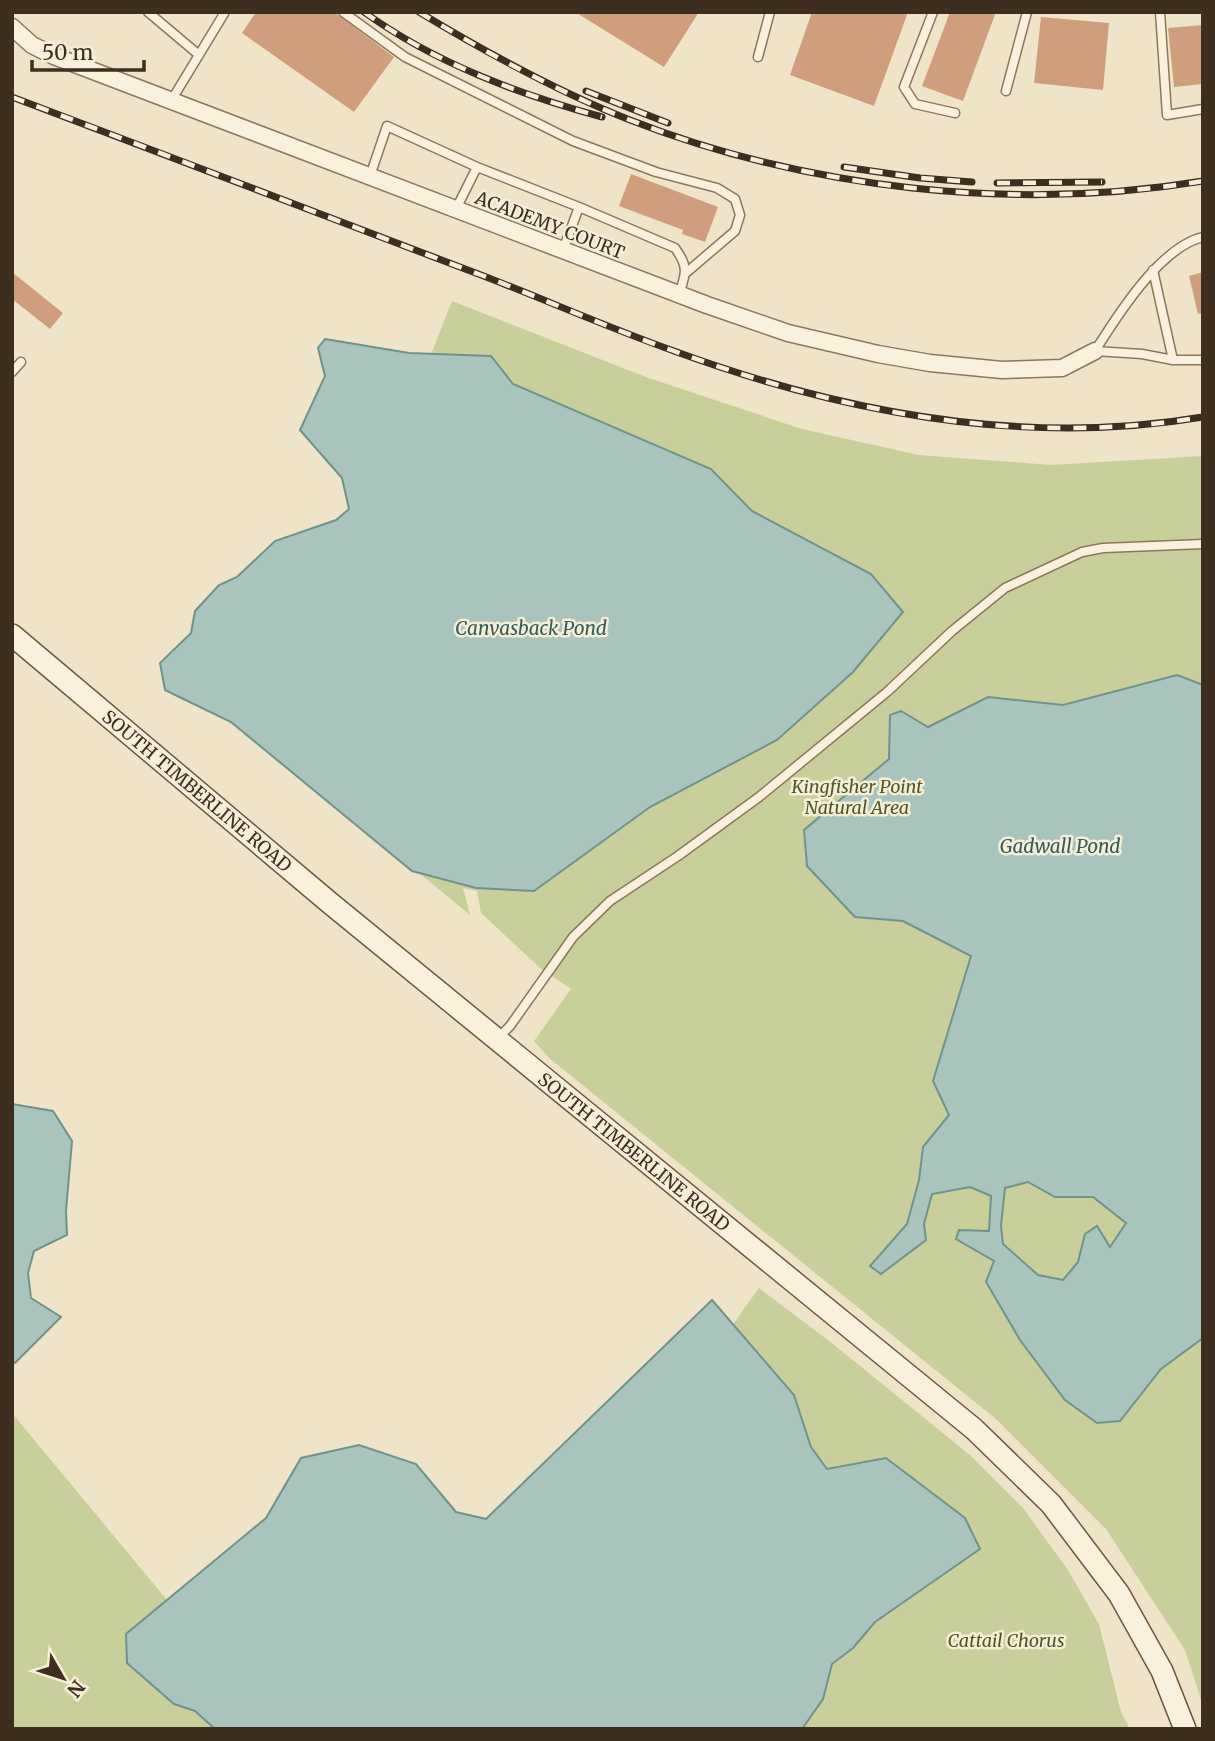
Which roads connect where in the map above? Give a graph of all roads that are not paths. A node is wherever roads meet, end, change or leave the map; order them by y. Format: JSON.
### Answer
{"nodes":[{"id":1,"x":148,"y":12,"type":"edge"},
{"id":2,"x":225,"y":12,"type":"edge"},
{"id":3,"x":343,"y":12,"type":"edge"},
{"id":4,"x":770,"y":12,"type":"edge"},
{"id":5,"x":933,"y":12,"type":"edge"},
{"id":6,"x":1027,"y":12,"type":"edge"},
{"id":7,"x":1160,"y":12,"type":"edge"},
{"id":8,"x":12,"y":27,"type":"edge"},
{"id":9,"x":199,"y":55,"type":"junction"},
{"id":10,"x":758,"y":57,"type":"dead end"},
{"id":11,"x":1006,"y":91,"type":"dead end"},
{"id":12,"x":171,"y":101,"type":"junction"},
{"id":13,"x":1203,"y":109,"type":"edge"},
{"id":14,"x":956,"y":113,"type":"dead end"},
{"id":15,"x":477,"y":167,"type":"junction"},
{"id":16,"x":370,"y":176,"type":"junction"},
{"id":17,"x":579,"y":207,"type":"junction"},
{"id":18,"x":456,"y":209,"type":"junction"},
{"id":19,"x":1203,"y":237,"type":"edge"},
{"id":20,"x":563,"y":250,"type":"junction"},
{"id":21,"x":1153,"y":270,"type":"junction"},
{"id":22,"x":687,"y":272,"type":"junction"},
{"id":23,"x":679,"y":294,"type":"junction"},
{"id":24,"x":1095,"y":351,"type":"junction"},
{"id":25,"x":1173,"y":360,"type":"junction"},
{"id":26,"x":1203,"y":360,"type":"edge"},
{"id":27,"x":21,"y":362,"type":"dead end"},
{"id":28,"x":12,"y":372,"type":"edge"},
{"id":29,"x":1203,"y":544,"type":"edge"},
{"id":30,"x":12,"y":635,"type":"edge"},
{"id":31,"x":496,"y":1040,"type":"junction"},
{"id":32,"x":1185,"y":1729,"type":"edge"}],
"edges":[{"from":1,"to":9,"type":"lane"},
{"from":2,"to":9,"type":"lane"},
{"from":3,"to":22,"type":"lane"},
{"from":4,"to":10,"type":"lane"},
{"from":5,"to":14,"type":"lane"},
{"from":6,"to":11,"type":"lane"},
{"from":7,"to":13,"type":"lane"},
{"from":8,"to":12,"type":"street","name":"ACADEMY COURT"},
{"from":9,"to":12,"type":"lane"},
{"from":12,"to":16,"type":"street","name":"ACADEMY COURT"},
{"from":15,"to":16,"type":"lane"},
{"from":15,"to":17,"type":"lane"},
{"from":15,"to":18,"type":"lane"},
{"from":16,"to":18,"type":"street","name":"ACADEMY COURT"},
{"from":17,"to":20,"type":"lane"},
{"from":17,"to":22,"type":"lane"},
{"from":18,"to":20,"type":"street","name":"ACADEMY COURT"},
{"from":19,"to":21,"type":"lane"},
{"from":20,"to":23,"type":"street","name":"ACADEMY COURT"},
{"from":21,"to":24,"type":"lane"},
{"from":21,"to":25,"type":"lane"},
{"from":22,"to":23,"type":"lane"},
{"from":23,"to":24,"type":"street","name":"ACADEMY COURT"},
{"from":24,"to":25,"type":"lane"},
{"from":25,"to":26,"type":"lane"},
{"from":27,"to":28,"type":"lane"},
{"from":29,"to":31,"type":"lane"},
{"from":30,"to":31,"type":"main road","name":"SOUTH TIMBERLINE ROAD"},
{"from":31,"to":32,"type":"main road","name":"SOUTH TIMBERLINE ROAD"}]}
